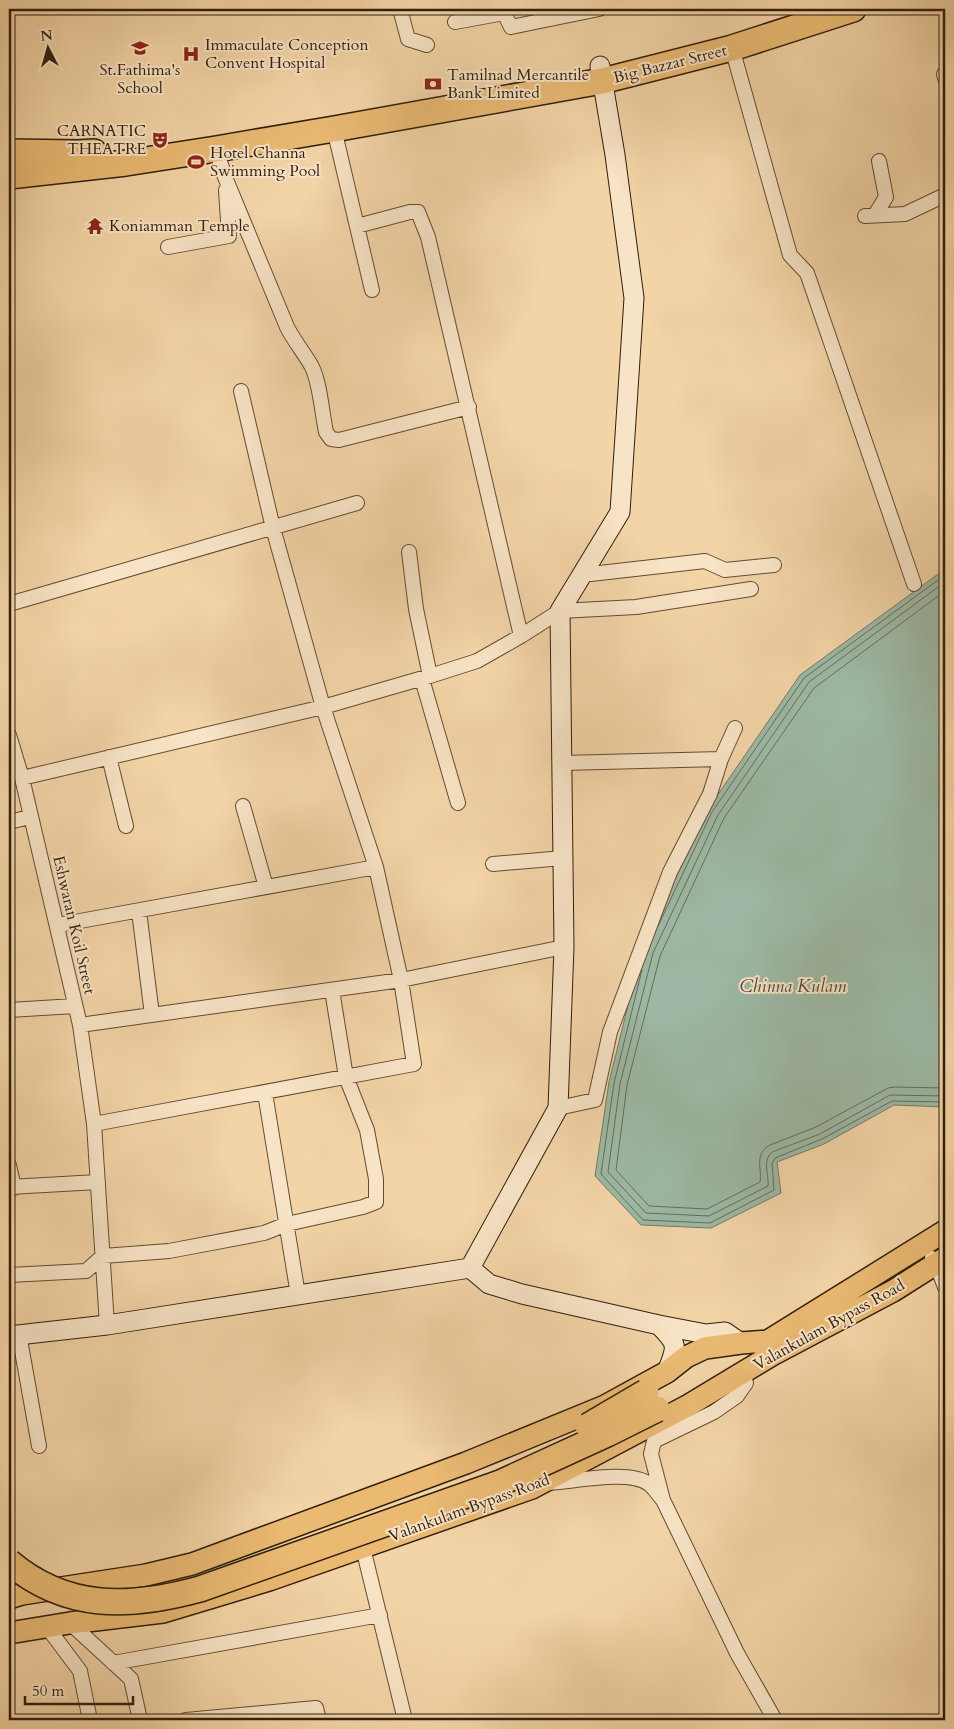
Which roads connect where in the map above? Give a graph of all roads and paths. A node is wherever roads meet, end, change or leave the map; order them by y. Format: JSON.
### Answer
{"nodes":[{"id":1,"x":400,"y":9,"type":"edge"},
{"id":2,"x":599,"y":9,"type":"edge"},
{"id":3,"x":807,"y":9,"type":"edge"},
{"id":4,"x":853,"y":9,"type":"edge"},
{"id":5,"x":503,"y":11,"type":"edge"},
{"id":6,"x":455,"y":22,"type":"dead end"},
{"id":7,"x":427,"y":45,"type":"dead end"},
{"id":8,"x":732,"y":48,"type":"junction"},
{"id":9,"x":601,"y":73,"type":"junction"},
{"id":10,"x":334,"y":129,"type":"junction"},
{"id":11,"x":216,"y":149,"type":"junction"},
{"id":12,"x":9,"y":152,"type":"edge"},
{"id":13,"x":879,"y":161,"type":"dead end"},
{"id":14,"x":9,"y":176,"type":"edge"},
{"id":15,"x":225,"y":177,"type":"junction"},
{"id":16,"x":945,"y":196,"type":"edge"},
{"id":17,"x":357,"y":226,"type":"junction"},
{"id":18,"x":168,"y":248,"type":"dead end"},
{"id":19,"x":372,"y":290,"type":"dead end"},
{"id":20,"x":241,"y":391,"type":"dead end"},
{"id":21,"x":469,"y":408,"type":"junction"},
{"id":22,"x":357,"y":503,"type":"dead end"},
{"id":23,"x":273,"y":528,"type":"junction"},
{"id":24,"x":408,"y":552,"type":"dead end"},
{"id":25,"x":774,"y":565,"type":"dead end"},
{"id":26,"x":582,"y":575,"type":"junction"},
{"id":27,"x":914,"y":584,"type":"dead end"},
{"id":28,"x":751,"y":589,"type":"dead end"},
{"id":29,"x":9,"y":604,"type":"edge"},
{"id":30,"x":560,"y":611,"type":"junction"},
{"id":31,"x":521,"y":636,"type":"junction"},
{"id":32,"x":426,"y":678,"type":"junction"},
{"id":33,"x":323,"y":707,"type":"junction"},
{"id":34,"x":735,"y":728,"type":"dead end"},
{"id":35,"x":9,"y":735,"type":"edge"},
{"id":36,"x":109,"y":757,"type":"junction"},
{"id":37,"x":721,"y":759,"type":"junction"},
{"id":38,"x":562,"y":763,"type":"junction"},
{"id":39,"x":22,"y":778,"type":"junction"},
{"id":40,"x":458,"y":803,"type":"dead end"},
{"id":41,"x":243,"y":806,"type":"dead end"},
{"id":42,"x":30,"y":817,"type":"junction"},
{"id":43,"x":9,"y":822,"type":"edge"},
{"id":44,"x":126,"y":826,"type":"dead end"},
{"id":45,"x":563,"y":858,"type":"junction"},
{"id":46,"x":493,"y":864,"type":"dead end"},
{"id":47,"x":376,"y":867,"type":"junction"},
{"id":48,"x":266,"y":887,"type":"junction"},
{"id":49,"x":138,"y":910,"type":"junction"},
{"id":50,"x":58,"y":926,"type":"junction"},
{"id":51,"x":564,"y":947,"type":"junction"},
{"id":52,"x":401,"y":980,"type":"junction"},
{"id":53,"x":332,"y":990,"type":"junction"},
{"id":54,"x":75,"y":1006,"type":"junction"},
{"id":55,"x":9,"y":1010,"type":"edge"},
{"id":56,"x":152,"y":1014,"type":"junction"},
{"id":57,"x":80,"y":1024,"type":"junction"},
{"id":58,"x":346,"y":1078,"type":"junction"},
{"id":59,"x":265,"y":1093,"type":"junction"},
{"id":60,"x":558,"y":1108,"type":"junction"},
{"id":61,"x":94,"y":1124,"type":"junction"},
{"id":62,"x":9,"y":1165,"type":"edge"},
{"id":63,"x":98,"y":1182,"type":"junction"},
{"id":64,"x":13,"y":1187,"type":"edge"},
{"id":65,"x":287,"y":1224,"type":"junction"},
{"id":66,"x":945,"y":1231,"type":"edge"},
{"id":67,"x":922,"y":1245,"type":"junction"},
{"id":68,"x":103,"y":1256,"type":"junction"},
{"id":69,"x":941,"y":1261,"type":"edge"},
{"id":70,"x":470,"y":1268,"type":"junction"},
{"id":71,"x":9,"y":1275,"type":"edge"},
{"id":72,"x":945,"y":1287,"type":"edge"},
{"id":73,"x":298,"y":1295,"type":"junction"},
{"id":74,"x":107,"y":1325,"type":"junction"},
{"id":75,"x":659,"y":1325,"type":"junction"},
{"id":76,"x":14,"y":1335,"type":"edge"},
{"id":77,"x":747,"y":1342,"type":"junction"},
{"id":78,"x":765,"y":1360,"type":"junction"},
{"id":79,"x":743,"y":1373,"type":"junction"},
{"id":80,"x":660,"y":1393,"type":"junction"},
{"id":81,"x":39,"y":1446,"type":"dead end"},
{"id":82,"x":543,"y":1483,"type":"junction"},
{"id":83,"x":663,"y":1500,"type":"junction"},
{"id":84,"x":9,"y":1546,"type":"edge"},
{"id":85,"x":363,"y":1548,"type":"junction"},
{"id":86,"x":9,"y":1562,"type":"edge"},
{"id":87,"x":9,"y":1598,"type":"edge"},
{"id":88,"x":380,"y":1615,"type":"junction"},
{"id":89,"x":70,"y":1623,"type":"junction"},
{"id":90,"x":47,"y":1627,"type":"junction"},
{"id":91,"x":9,"y":1633,"type":"edge"},
{"id":92,"x":113,"y":1663,"type":"junction"},
{"id":93,"x":90,"y":1720,"type":"edge"},
{"id":94,"x":140,"y":1720,"type":"edge"},
{"id":95,"x":186,"y":1720,"type":"edge"},
{"id":96,"x":319,"y":1720,"type":"edge"},
{"id":97,"x":405,"y":1720,"type":"edge"},
{"id":98,"x":775,"y":1720,"type":"edge"}],
"edges":[{"from":1,"to":7,"type":"street"},
{"from":2,"to":5,"type":"street"},
{"from":3,"to":9,"type":"highway","name":"Big Bazzar Street"},
{"from":4,"to":8,"type":"highway","name":"Big Bazzar Street"},
{"from":5,"to":6,"type":"street"},
{"from":8,"to":9,"type":"highway","name":"Big Bazzar Street"},
{"from":8,"to":27,"type":"street"},
{"from":9,"to":10,"type":"highway","name":"Big Bazzar Street"},
{"from":9,"to":12,"type":"highway","name":"Big Bazzar Street"},
{"from":9,"to":26,"type":"street"},
{"from":10,"to":11,"type":"highway","name":"Big Bazzar Street"},
{"from":10,"to":17,"type":"street"},
{"from":11,"to":14,"type":"highway","name":"Big Bazzar Street"},
{"from":11,"to":15,"type":"street"},
{"from":13,"to":16,"type":"street"},
{"from":15,"to":18,"type":"street"},
{"from":15,"to":21,"type":"street"},
{"from":17,"to":19,"type":"street"},
{"from":17,"to":21,"type":"street"},
{"from":20,"to":23,"type":"street"},
{"from":21,"to":31,"type":"street"},
{"from":22,"to":23,"type":"street"},
{"from":23,"to":29,"type":"street"},
{"from":23,"to":33,"type":"street"},
{"from":24,"to":32,"type":"street"},
{"from":25,"to":26,"type":"street"},
{"from":26,"to":30,"type":"street"},
{"from":28,"to":30,"type":"street"},
{"from":30,"to":31,"type":"street"},
{"from":30,"to":38,"type":"street"},
{"from":31,"to":32,"type":"street"},
{"from":32,"to":33,"type":"street"},
{"from":32,"to":40,"type":"street"},
{"from":33,"to":36,"type":"street"},
{"from":33,"to":47,"type":"street"},
{"from":34,"to":37,"type":"street"},
{"from":35,"to":39,"type":"street","name":"Eshwaran Koil Street"},
{"from":36,"to":39,"type":"street"},
{"from":36,"to":44,"type":"street"},
{"from":37,"to":38,"type":"street"},
{"from":37,"to":60,"type":"street"},
{"from":38,"to":45,"type":"street"},
{"from":39,"to":42,"type":"street","name":"Eshwaran Koil Street"},
{"from":41,"to":48,"type":"street"},
{"from":42,"to":43,"type":"street"},
{"from":42,"to":50,"type":"street","name":"Eshwaran Koil Street"},
{"from":45,"to":46,"type":"street"},
{"from":45,"to":51,"type":"street"},
{"from":47,"to":48,"type":"street"},
{"from":47,"to":52,"type":"street"},
{"from":48,"to":49,"type":"street"},
{"from":49,"to":50,"type":"street"},
{"from":49,"to":56,"type":"street"},
{"from":50,"to":54,"type":"street","name":"Eshwaran Koil Street"},
{"from":51,"to":52,"type":"street"},
{"from":51,"to":60,"type":"street"},
{"from":52,"to":53,"type":"street"},
{"from":52,"to":58,"type":"street"},
{"from":53,"to":56,"type":"street"},
{"from":53,"to":58,"type":"street"},
{"from":54,"to":55,"type":"street"},
{"from":54,"to":57,"type":"street","name":"Eshwaran Koil Street"},
{"from":56,"to":57,"type":"street"},
{"from":57,"to":61,"type":"street","name":"Eshwaran Koil Street"},
{"from":58,"to":59,"type":"street"},
{"from":58,"to":65,"type":"street"},
{"from":59,"to":61,"type":"street"},
{"from":59,"to":65,"type":"street"},
{"from":60,"to":70,"type":"street"},
{"from":61,"to":63,"type":"street","name":"Eshwaran Koil Street"},
{"from":62,"to":64,"type":"street"},
{"from":63,"to":64,"type":"street"},
{"from":63,"to":68,"type":"street","name":"Eshwaran Koil Street"},
{"from":65,"to":68,"type":"street"},
{"from":65,"to":73,"type":"street"},
{"from":66,"to":67,"type":"main road","name":"Valankulam Bypass Road"},
{"from":67,"to":69,"type":"street"},
{"from":67,"to":77,"type":"main road","name":"Valankulam Bypass Road"},
{"from":68,"to":71,"type":"street"},
{"from":68,"to":74,"type":"street","name":"Eshwaran Koil Street"},
{"from":69,"to":72,"type":"street"},
{"from":69,"to":78,"type":"main road","name":"Valankulam Bypass Road"},
{"from":70,"to":73,"type":"street"},
{"from":70,"to":75,"type":"street"},
{"from":73,"to":74,"type":"street"},
{"from":74,"to":76,"type":"street"},
{"from":75,"to":77,"type":"street"},
{"from":75,"to":80,"type":"street"},
{"from":76,"to":81,"type":"street"},
{"from":77,"to":78,"type":"main road"},
{"from":77,"to":80,"type":"main road","name":"Valankulam Bypass Road"},
{"from":78,"to":79,"type":"main road","name":"Valankulam Bypass Road"},
{"from":79,"to":80,"type":"main road","name":"Valankulam Bypass Road"},
{"from":79,"to":83,"type":"street"},
{"from":80,"to":82,"type":"main road","name":"Valankulam Bypass Road"},
{"from":80,"to":84,"type":"highway","bridge":true},
{"from":80,"to":86,"type":"highway","bridge":true},
{"from":80,"to":87,"type":"main road","name":"Valankulam Bypass Road"},
{"from":82,"to":83,"type":"street"},
{"from":82,"to":85,"type":"main road","name":"Valankulam Bypass Road"},
{"from":83,"to":98,"type":"street"},
{"from":85,"to":88,"type":"street"},
{"from":85,"to":89,"type":"main road","name":"Valankulam Bypass Road"},
{"from":88,"to":92,"type":"street"},
{"from":88,"to":97,"type":"street"},
{"from":89,"to":90,"type":"main road","name":"Valankulam Bypass Road"},
{"from":89,"to":92,"type":"street"},
{"from":90,"to":91,"type":"main road","name":"Valankulam Bypass Road"},
{"from":90,"to":93,"type":"street"},
{"from":92,"to":94,"type":"street"},
{"from":95,"to":96,"type":"street"}]}
